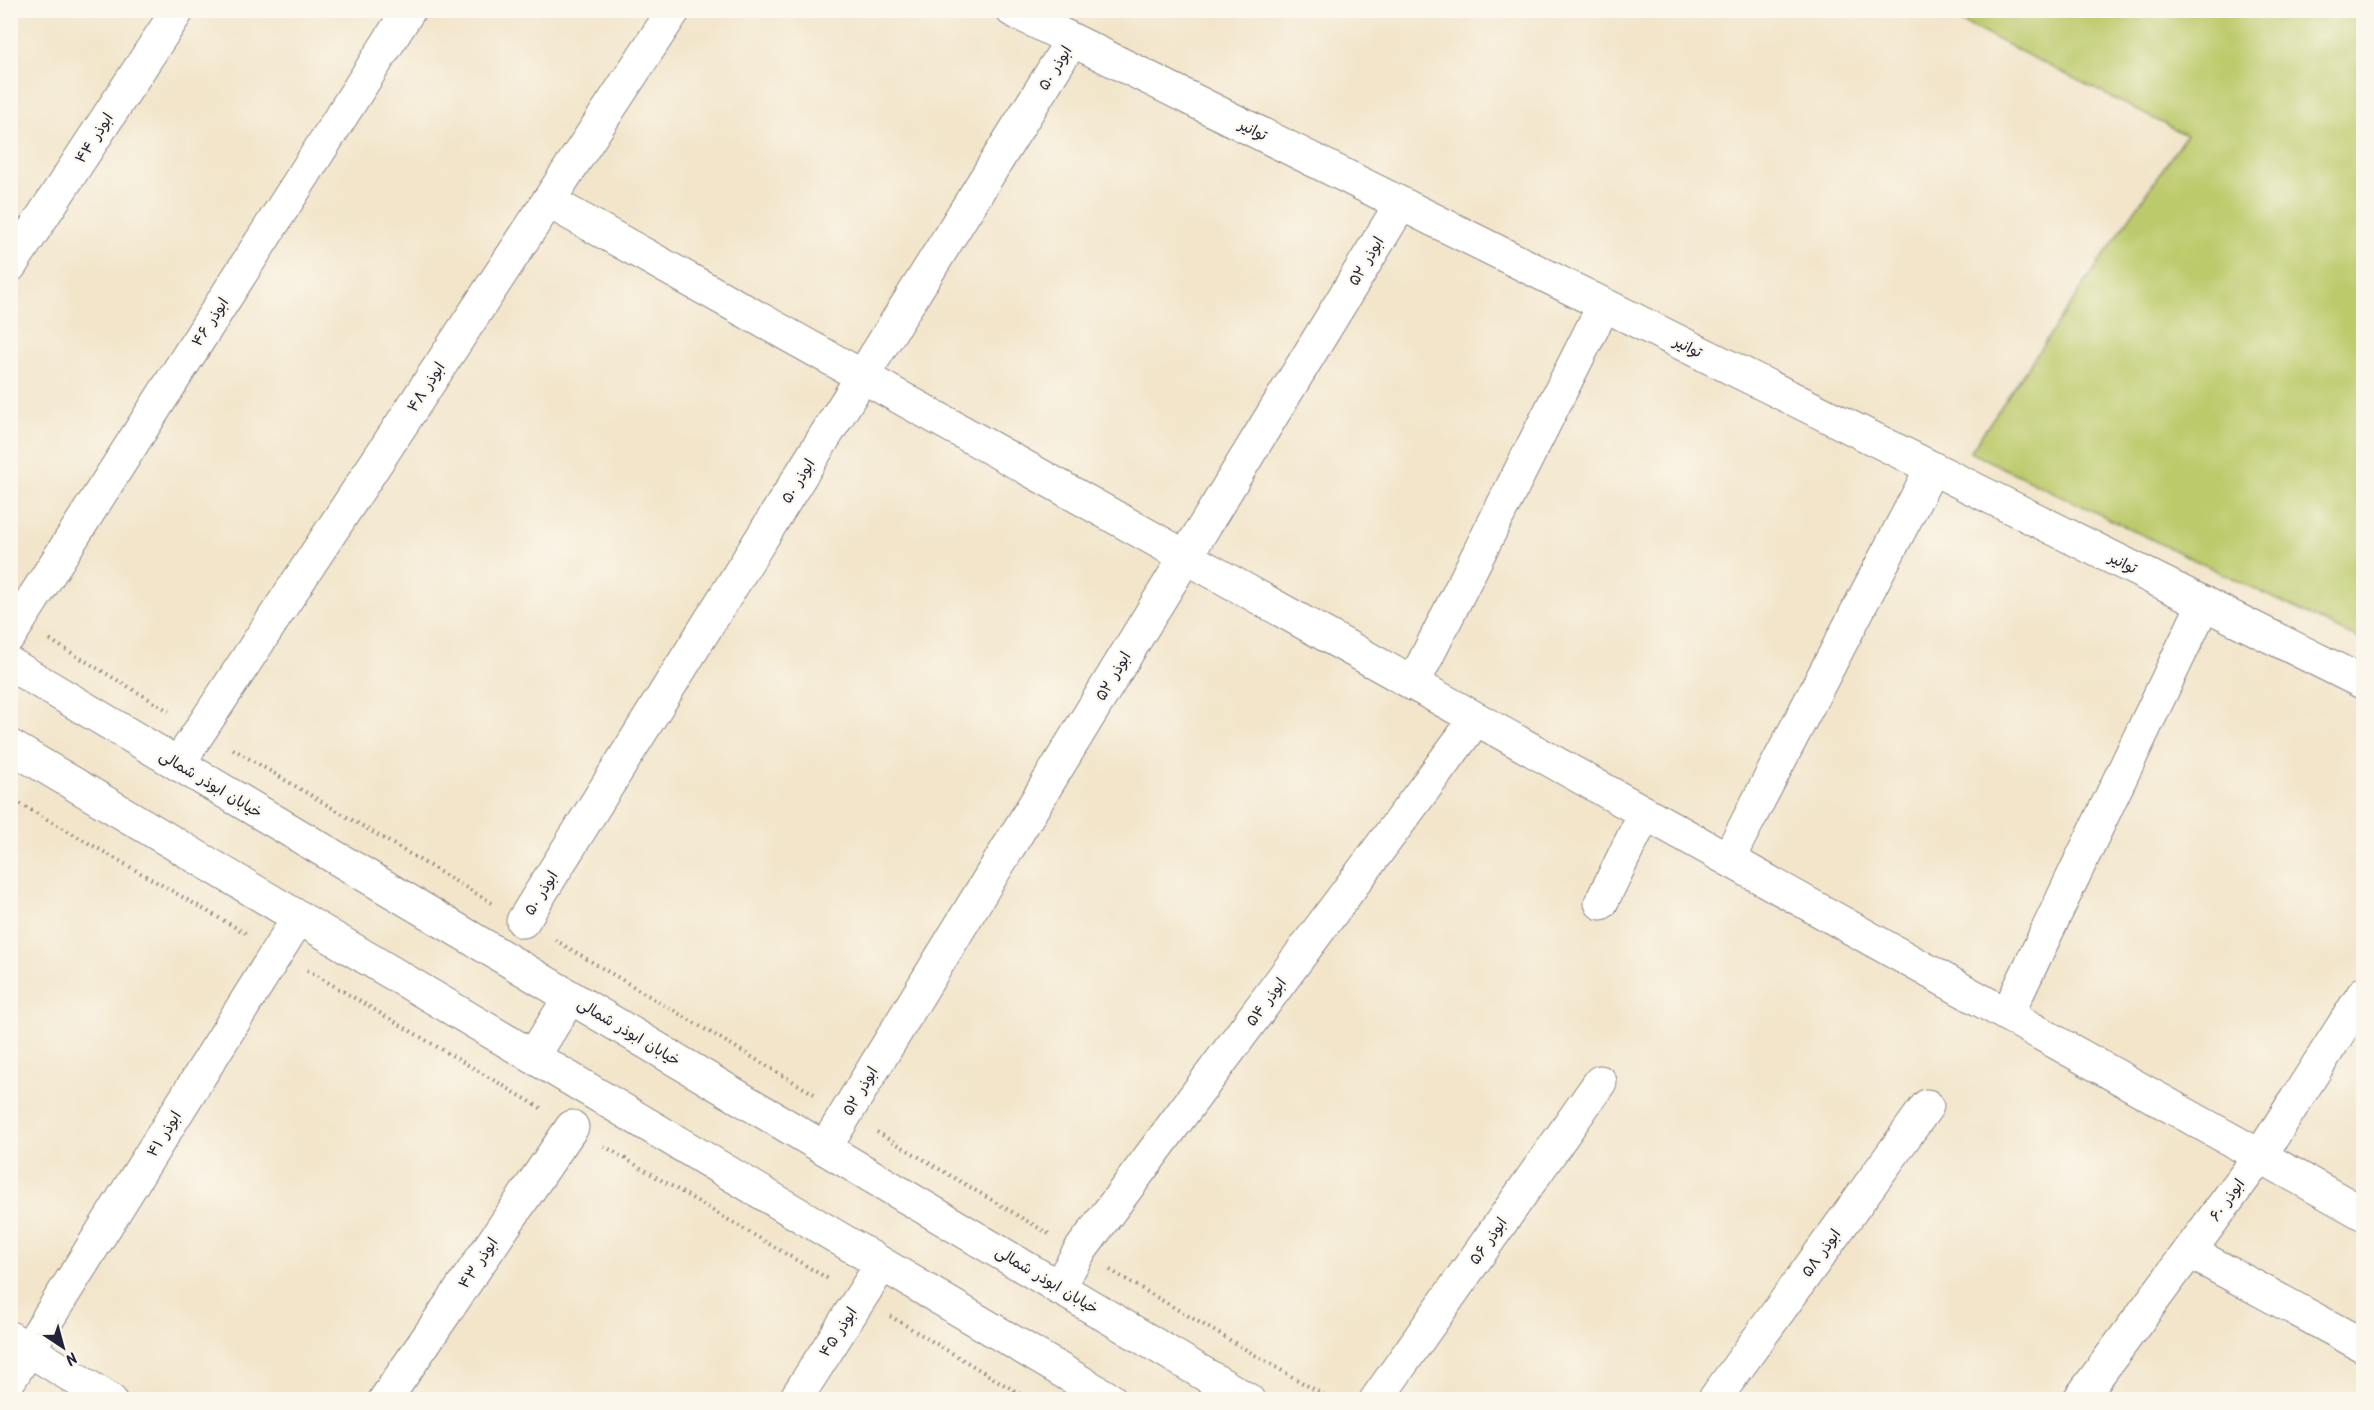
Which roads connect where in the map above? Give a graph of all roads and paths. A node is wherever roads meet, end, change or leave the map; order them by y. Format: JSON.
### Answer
{"nodes":[{"id":1,"x":178,"y":10,"type":"edge"},
{"id":2,"x":409,"y":10,"type":"edge"},
{"id":3,"x":674,"y":10,"type":"edge"},
{"id":4,"x":1012,"y":10,"type":"edge"},
{"id":5,"x":1072,"y":40,"type":"junction"},
{"id":6,"x":548,"y":201,"type":"junction"},
{"id":7,"x":1401,"y":204,"type":"junction"},
{"id":8,"x":10,"y":266,"type":"edge"},
{"id":9,"x":1604,"y":305,"type":"junction"},
{"id":10,"x":863,"y":376,"type":"junction"},
{"id":11,"x":1932,"y":468,"type":"junction"},
{"id":12,"x":1186,"y":557,"type":"junction"},
{"id":13,"x":2204,"y":603,"type":"junction"},
{"id":14,"x":14,"y":628,"type":"edge"},
{"id":15,"x":10,"y":664,"type":"edge"},
{"id":16,"x":2364,"y":683,"type":"edge"},
{"id":17,"x":1413,"y":684,"type":"junction"},
{"id":18,"x":1476,"y":719,"type":"junction"},
{"id":19,"x":200,"y":730,"type":"junction"},
{"id":20,"x":10,"y":746,"type":"edge"},
{"id":21,"x":178,"y":764,"type":"junction"},
{"id":22,"x":10,"y":798,"type":"edge"},
{"id":23,"x":1645,"y":813,"type":"junction"},
{"id":24,"x":1728,"y":859,"type":"junction"},
{"id":25,"x":1601,"y":903,"type":"dead end"},
{"id":26,"x":299,"y":917,"type":"junction"},
{"id":27,"x":523,"y":921,"type":"junction"},
{"id":28,"x":278,"y":952,"type":"junction"},
{"id":29,"x":2364,"y":993,"type":"edge"},
{"id":30,"x":570,"y":997,"type":"junction"},
{"id":31,"x":2007,"y":1015,"type":"junction"},
{"id":32,"x":533,"y":1057,"type":"junction"},
{"id":33,"x":1600,"y":1082,"type":"dead end"},
{"id":34,"x":1927,"y":1106,"type":"dead end"},
{"id":35,"x":847,"y":1114,"type":"junction"},
{"id":36,"x":572,"y":1127,"type":"junction"},
{"id":37,"x":825,"y":1148,"type":"junction"},
{"id":38,"x":2260,"y":1156,"type":"junction"},
{"id":39,"x":2364,"y":1214,"type":"edge"},
{"id":40,"x":1079,"y":1252,"type":"junction"},
{"id":41,"x":2190,"y":1252,"type":"junction"},
{"id":42,"x":882,"y":1264,"type":"junction"},
{"id":43,"x":1059,"y":1288,"type":"junction"},
{"id":44,"x":860,"y":1298,"type":"junction"},
{"id":45,"x":20,"y":1344,"type":"edge"},
{"id":46,"x":2364,"y":1346,"type":"edge"},
{"id":47,"x":10,"y":1379,"type":"edge"},
{"id":48,"x":1108,"y":1399,"type":"edge"},
{"id":49,"x":110,"y":1400,"type":"edge"},
{"id":50,"x":385,"y":1400,"type":"edge"},
{"id":51,"x":795,"y":1400,"type":"edge"},
{"id":52,"x":1030,"y":1400,"type":"edge"},
{"id":53,"x":1248,"y":1400,"type":"edge"},
{"id":54,"x":1332,"y":1400,"type":"edge"},
{"id":55,"x":1376,"y":1400,"type":"edge"},
{"id":56,"x":1714,"y":1400,"type":"edge"},
{"id":57,"x":2079,"y":1400,"type":"edge"}],
"edges":[{"from":1,"to":8,"type":"street","name":"ابوذر ۴۴"},
{"from":2,"to":14,"type":"street","name":"ابوذر ۴۶"},
{"from":3,"to":6,"type":"street","name":"ابوذر ۴۸"},
{"from":4,"to":5,"type":"street","name":"توانیر"},
{"from":5,"to":7,"type":"street","name":"توانیر"},
{"from":5,"to":10,"type":"street","name":"ابوذر ۵۰"},
{"from":6,"to":10,"type":"street"},
{"from":6,"to":19,"type":"street","name":"ابوذر ۴۸"},
{"from":7,"to":9,"type":"street","name":"توانیر"},
{"from":7,"to":12,"type":"street","name":"ابوذر ۵۲"},
{"from":9,"to":11,"type":"street","name":"توانیر"},
{"from":9,"to":17,"type":"street"},
{"from":10,"to":12,"type":"street"},
{"from":10,"to":27,"type":"street","name":"ابوذر ۵۰"},
{"from":11,"to":13,"type":"street","name":"توانیر"},
{"from":11,"to":24,"type":"street"},
{"from":12,"to":17,"type":"street"},
{"from":12,"to":35,"type":"street","name":"ابوذر ۵۲"},
{"from":13,"to":16,"type":"street","name":"توانیر"},
{"from":13,"to":31,"type":"street"},
{"from":14,"to":19,"type":"path"},
{"from":15,"to":21,"type":"street","name":"خیابان ابوذر شمالی"},
{"from":17,"to":18,"type":"street"},
{"from":18,"to":23,"type":"street"},
{"from":18,"to":40,"type":"street","name":"ابوذر ۵۴"},
{"from":19,"to":21,"type":"street","name":"ابوذر ۴۸"},
{"from":19,"to":27,"type":"path"},
{"from":20,"to":26,"type":"street"},
{"from":21,"to":30,"type":"street","name":"خیابان ابوذر شمالی"},
{"from":22,"to":28,"type":"path"},
{"from":23,"to":24,"type":"street"},
{"from":23,"to":25,"type":"street"},
{"from":24,"to":31,"type":"street"},
{"from":26,"to":28,"type":"street","name":"ابوذر ۴۱"},
{"from":26,"to":32,"type":"street"},
{"from":27,"to":35,"type":"path"},
{"from":28,"to":36,"type":"path"},
{"from":28,"to":45,"type":"street","name":"ابوذر ۴۱"},
{"from":29,"to":38,"type":"street","name":"ابوذر ۶۰"},
{"from":30,"to":32,"type":"street"},
{"from":30,"to":37,"type":"street","name":"خیابان ابوذر شمالی"},
{"from":31,"to":38,"type":"street"},
{"from":32,"to":42,"type":"street"},
{"from":33,"to":55,"type":"street","name":"ابوذر ۵۶"},
{"from":34,"to":56,"type":"street","name":"ابوذر ۵۸"},
{"from":35,"to":37,"type":"street","name":"ابوذر ۵۲"},
{"from":35,"to":40,"type":"path"},
{"from":36,"to":44,"type":"path"},
{"from":36,"to":50,"type":"street","name":"ابوذر ۴۳"},
{"from":37,"to":43,"type":"street","name":"خیابان ابوذر شمالی"},
{"from":38,"to":39,"type":"street"},
{"from":38,"to":41,"type":"street","name":"ابوذر ۶۰"},
{"from":40,"to":43,"type":"street","name":"ابوذر ۵۴"},
{"from":40,"to":54,"type":"path"},
{"from":41,"to":46,"type":"street"},
{"from":41,"to":57,"type":"street","name":"ابوذر ۶۰"},
{"from":42,"to":44,"type":"street","name":"ابوذر ۴۵"},
{"from":42,"to":48,"type":"street"},
{"from":43,"to":53,"type":"street","name":"خیابان ابوذر شمالی"},
{"from":44,"to":51,"type":"street","name":"ابوذر ۴۵"},
{"from":44,"to":52,"type":"path"},
{"from":45,"to":47,"type":"street","name":"ابوذر ۴۱"},
{"from":45,"to":49,"type":"street"}]}
